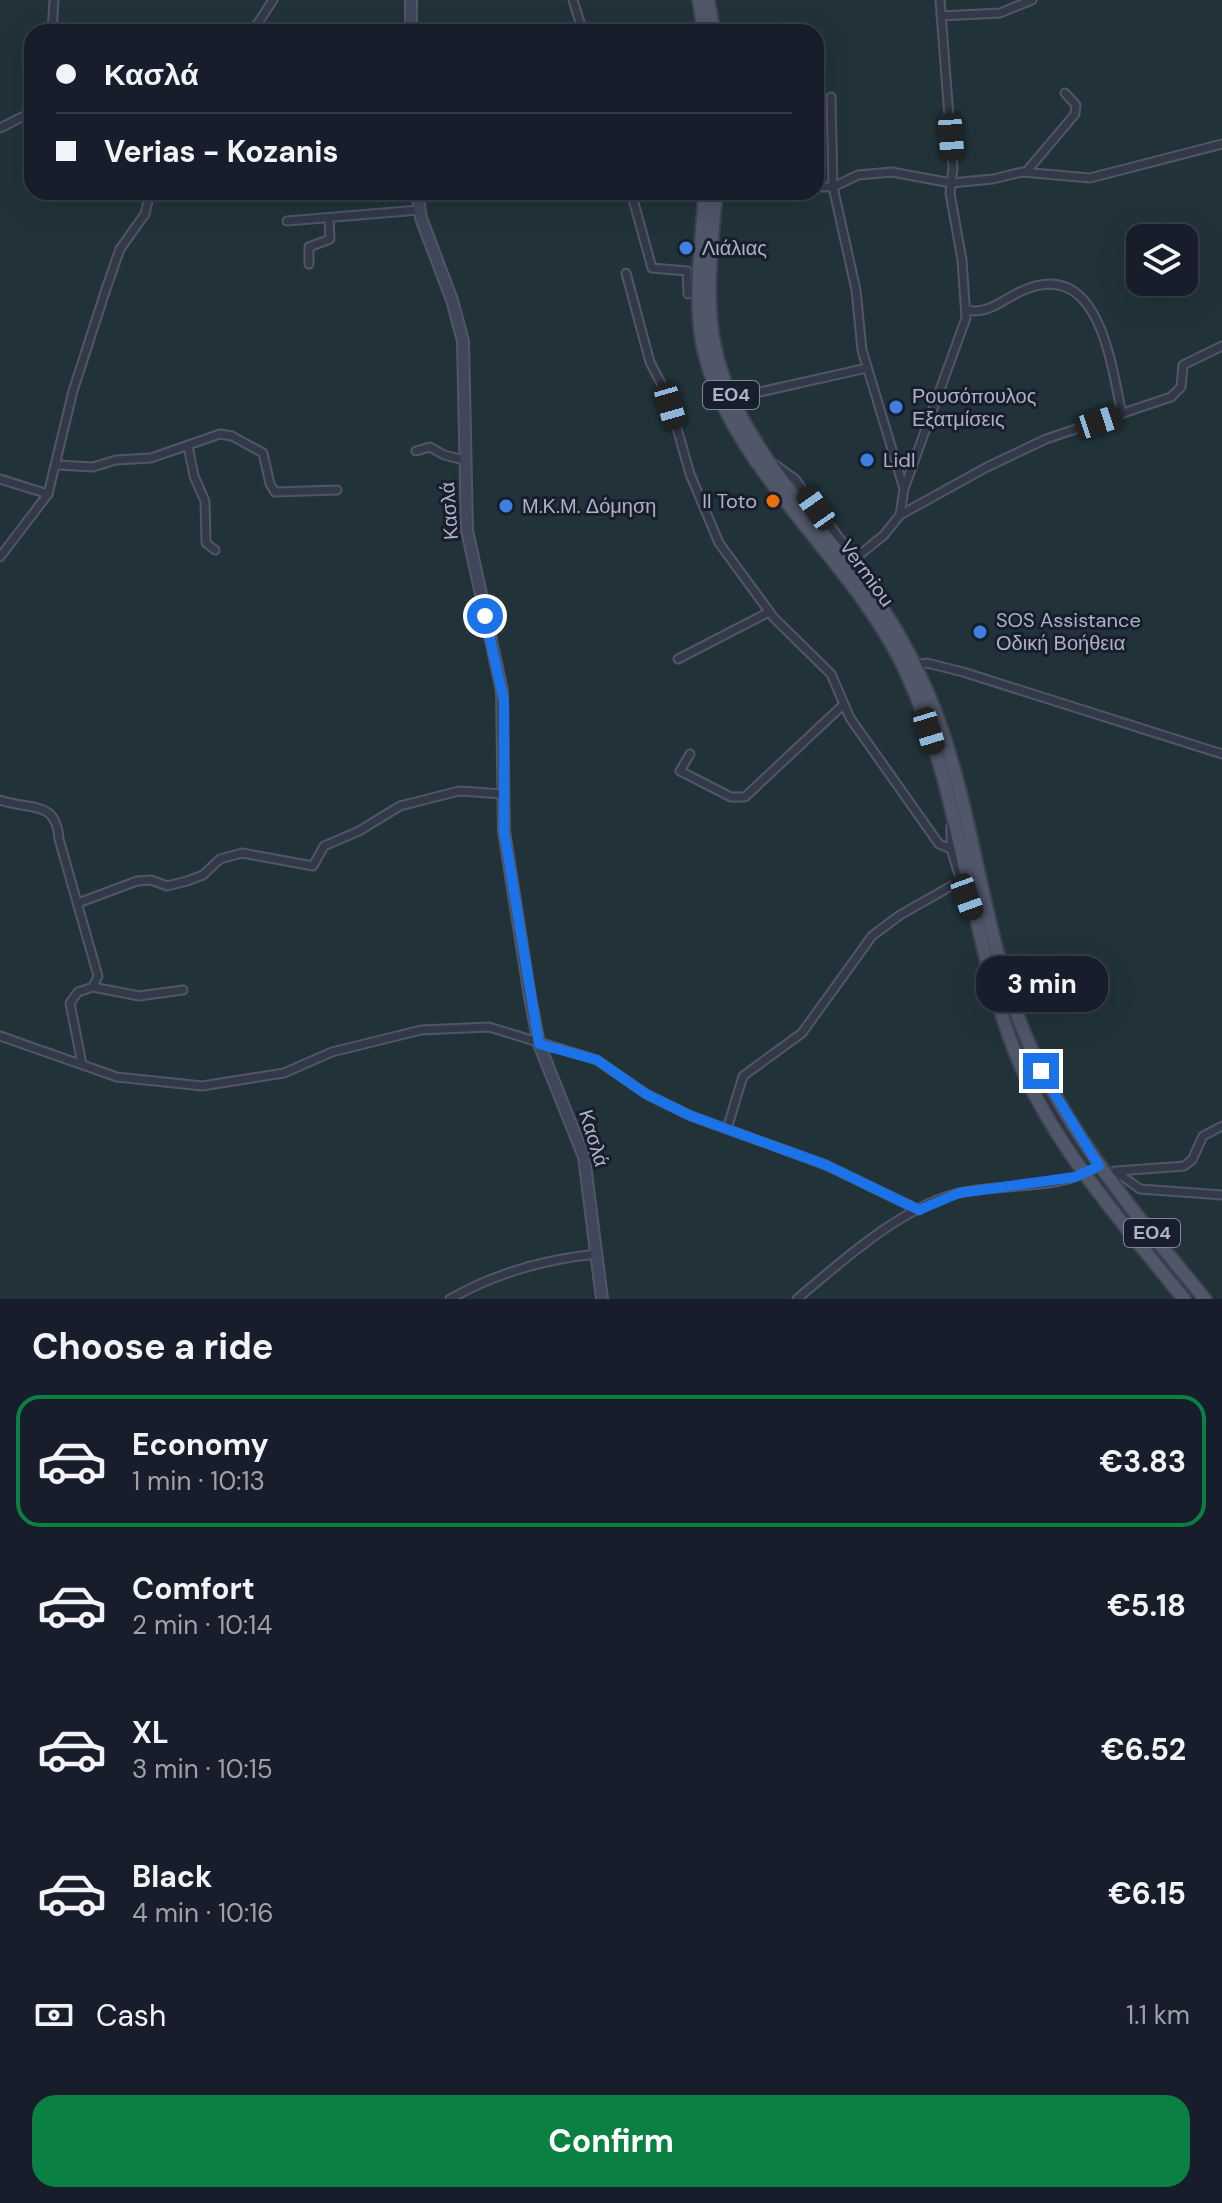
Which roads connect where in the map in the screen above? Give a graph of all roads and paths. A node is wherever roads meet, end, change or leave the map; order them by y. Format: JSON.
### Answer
{"nodes":[{"id":1,"x":54,"y":0,"type":"edge"},
{"id":2,"x":273,"y":0,"type":"edge"},
{"id":3,"x":411,"y":0,"type":"edge"},
{"id":4,"x":573,"y":0,"type":"edge"},
{"id":5,"x":940,"y":0,"type":"edge"},
{"id":6,"x":1032,"y":0,"type":"edge"},
{"id":7,"x":702,"y":1,"type":"edge"},
{"id":8,"x":941,"y":16,"type":"junction"},
{"id":9,"x":52,"y":24,"type":"edge"},
{"id":10,"x":257,"y":24,"type":"edge"},
{"id":11,"x":411,"y":24,"type":"edge"},
{"id":12,"x":580,"y":24,"type":"edge"},
{"id":13,"x":703,"y":24,"type":"edge"},
{"id":14,"x":711,"y":24,"type":"edge"},
{"id":15,"x":1065,"y":93,"type":"dead end"},
{"id":16,"x":831,"y":97,"type":"dead end"},
{"id":17,"x":24,"y":116,"type":"edge"},
{"id":18,"x":0,"y":128,"type":"edge"},
{"id":19,"x":1222,"y":144,"type":"edge"},
{"id":20,"x":1027,"y":171,"type":"junction"},
{"id":21,"x":951,"y":183,"type":"junction"},
{"id":22,"x":824,"y":187,"type":"edge"},
{"id":23,"x":833,"y":187,"type":"junction"},
{"id":24,"x":148,"y":200,"type":"edge"},
{"id":25,"x":418,"y":200,"type":"edge"},
{"id":26,"x":633,"y":200,"type":"edge"},
{"id":27,"x":705,"y":200,"type":"edge"},
{"id":28,"x":716,"y":200,"type":"edge"},
{"id":29,"x":419,"y":210,"type":"junction"},
{"id":30,"x":329,"y":219,"type":"junction"},
{"id":31,"x":287,"y":221,"type":"dead end"},
{"id":32,"x":309,"y":264,"type":"dead end"},
{"id":33,"x":626,"y":273,"type":"dead end"},
{"id":34,"x":688,"y":294,"type":"dead end"},
{"id":35,"x":967,"y":310,"type":"junction"},
{"id":36,"x":1222,"y":346,"type":"edge"},
{"id":37,"x":867,"y":368,"type":"junction"},
{"id":38,"x":733,"y":398,"type":"junction"},
{"id":39,"x":1122,"y":414,"type":"junction"},
{"id":40,"x":188,"y":446,"type":"junction"},
{"id":41,"x":416,"y":451,"type":"dead end"},
{"id":42,"x":464,"y":460,"type":"junction"},
{"id":43,"x":58,"y":465,"type":"junction"},
{"id":44,"x":0,"y":479,"type":"edge"},
{"id":45,"x":904,"y":489,"type":"junction"},
{"id":46,"x":337,"y":490,"type":"dead end"},
{"id":47,"x":48,"y":494,"type":"junction"},
{"id":48,"x":900,"y":515,"type":"junction"},
{"id":49,"x":215,"y":550,"type":"dead end"},
{"id":50,"x":0,"y":557,"type":"edge"},
{"id":51,"x":848,"y":564,"type":"junction"},
{"id":52,"x":769,"y":612,"type":"junction"},
{"id":53,"x":678,"y":659,"type":"dead end"},
{"id":54,"x":910,"y":667,"type":"junction"},
{"id":55,"x":843,"y":705,"type":"junction"},
{"id":56,"x":690,"y":754,"type":"dead end"},
{"id":57,"x":1222,"y":754,"type":"edge"},
{"id":58,"x":503,"y":794,"type":"junction"},
{"id":59,"x":948,"y":796,"type":"junction"},
{"id":60,"x":0,"y":800,"type":"edge"},
{"id":61,"x":951,"y":849,"type":"junction"},
{"id":62,"x":960,"y":881,"type":"junction"},
{"id":63,"x":78,"y":903,"type":"junction"},
{"id":64,"x":978,"y":926,"type":"junction"},
{"id":65,"x":93,"y":987,"type":"junction"},
{"id":66,"x":183,"y":990,"type":"dead end"},
{"id":67,"x":0,"y":1036,"type":"edge"},
{"id":68,"x":539,"y":1044,"type":"junction"},
{"id":69,"x":82,"y":1064,"type":"junction"},
{"id":70,"x":1222,"y":1126,"type":"edge"},
{"id":71,"x":727,"y":1129,"type":"junction"},
{"id":72,"x":1102,"y":1171,"type":"junction"},
{"id":73,"x":1222,"y":1195,"type":"edge"},
{"id":74,"x":919,"y":1210,"type":"junction"},
{"id":75,"x":597,"y":1254,"type":"junction"},
{"id":76,"x":450,"y":1299,"type":"edge"},
{"id":77,"x":602,"y":1299,"type":"edge"},
{"id":78,"x":797,"y":1299,"type":"edge"},
{"id":79,"x":1184,"y":1299,"type":"edge"},
{"id":80,"x":1205,"y":1299,"type":"edge"}],
"edges":[{"from":1,"to":9,"type":"street"},
{"from":2,"to":10,"type":"street"},
{"from":3,"to":11,"type":"street"},
{"from":4,"to":12,"type":"street"},
{"from":5,"to":8,"type":"street"},
{"from":6,"to":8,"type":"street"},
{"from":7,"to":13,"type":"main road"},
{"from":7,"to":14,"type":"main road"},
{"from":8,"to":21,"type":"street"},
{"from":15,"to":20,"type":"street"},
{"from":16,"to":23,"type":"street"},
{"from":17,"to":18,"type":"street"},
{"from":19,"to":20,"type":"street"},
{"from":20,"to":21,"type":"street"},
{"from":21,"to":23,"type":"street"},
{"from":21,"to":35,"type":"street"},
{"from":22,"to":23,"type":"street"},
{"from":23,"to":37,"type":"street"},
{"from":24,"to":43,"type":"street"},
{"from":25,"to":29,"type":"street","name":"Κασλά"},
{"from":26,"to":34,"type":"street"},
{"from":27,"to":51,"type":"main road","name":"Vermiou","number":"ΕΟ4"},
{"from":28,"to":38,"type":"main road","name":"Vermiou","number":"ΕΟ4"},
{"from":29,"to":30,"type":"street"},
{"from":29,"to":42,"type":"street","name":"Κασλά"},
{"from":30,"to":31,"type":"street"},
{"from":30,"to":32,"type":"street"},
{"from":33,"to":52,"type":"street"},
{"from":35,"to":39,"type":"street"},
{"from":35,"to":45,"type":"street"},
{"from":36,"to":39,"type":"street"},
{"from":37,"to":38,"type":"street"},
{"from":37,"to":45,"type":"street"},
{"from":38,"to":51,"type":"main road","name":"Vermiou","number":"ΕΟ4"},
{"from":39,"to":48,"type":"street"},
{"from":40,"to":43,"type":"street"},
{"from":40,"to":46,"type":"street"},
{"from":40,"to":49,"type":"street"},
{"from":41,"to":42,"type":"street"},
{"from":42,"to":58,"type":"street","name":"Κασλά"},
{"from":43,"to":47,"type":"street"},
{"from":44,"to":47,"type":"street"},
{"from":45,"to":48,"type":"street"},
{"from":47,"to":50,"type":"street"},
{"from":48,"to":51,"type":"street"},
{"from":51,"to":54,"type":"main road","name":"Vermiou","number":"ΕΟ4"},
{"from":52,"to":53,"type":"street"},
{"from":52,"to":55,"type":"street"},
{"from":54,"to":57,"type":"street"},
{"from":54,"to":59,"type":"main road","number":"ΕΟ4"},
{"from":54,"to":72,"type":"main road","number":"ΕΟ4"},
{"from":55,"to":56,"type":"street"},
{"from":55,"to":61,"type":"street"},
{"from":58,"to":63,"type":"street"},
{"from":58,"to":68,"type":"street","name":"Κασλά"},
{"from":59,"to":61,"type":"street"},
{"from":59,"to":64,"type":"main road","number":"ΕΟ4"},
{"from":60,"to":63,"type":"street"},
{"from":61,"to":62,"type":"street"},
{"from":62,"to":64,"type":"street"},
{"from":62,"to":71,"type":"street"},
{"from":63,"to":65,"type":"street"},
{"from":64,"to":72,"type":"main road","number":"ΕΟ4"},
{"from":65,"to":66,"type":"street"},
{"from":65,"to":69,"type":"street"},
{"from":67,"to":69,"type":"street"},
{"from":68,"to":69,"type":"street"},
{"from":68,"to":71,"type":"street"},
{"from":68,"to":75,"type":"street","name":"Κασλά"},
{"from":70,"to":72,"type":"street"},
{"from":71,"to":74,"type":"street"},
{"from":72,"to":73,"type":"street"},
{"from":72,"to":74,"type":"street"},
{"from":72,"to":79,"type":"main road","number":"ΕΟ4"},
{"from":72,"to":80,"type":"main road","number":"ΕΟ4"},
{"from":74,"to":78,"type":"street"},
{"from":75,"to":76,"type":"street"},
{"from":75,"to":77,"type":"street","name":"Κασλά"}]}
